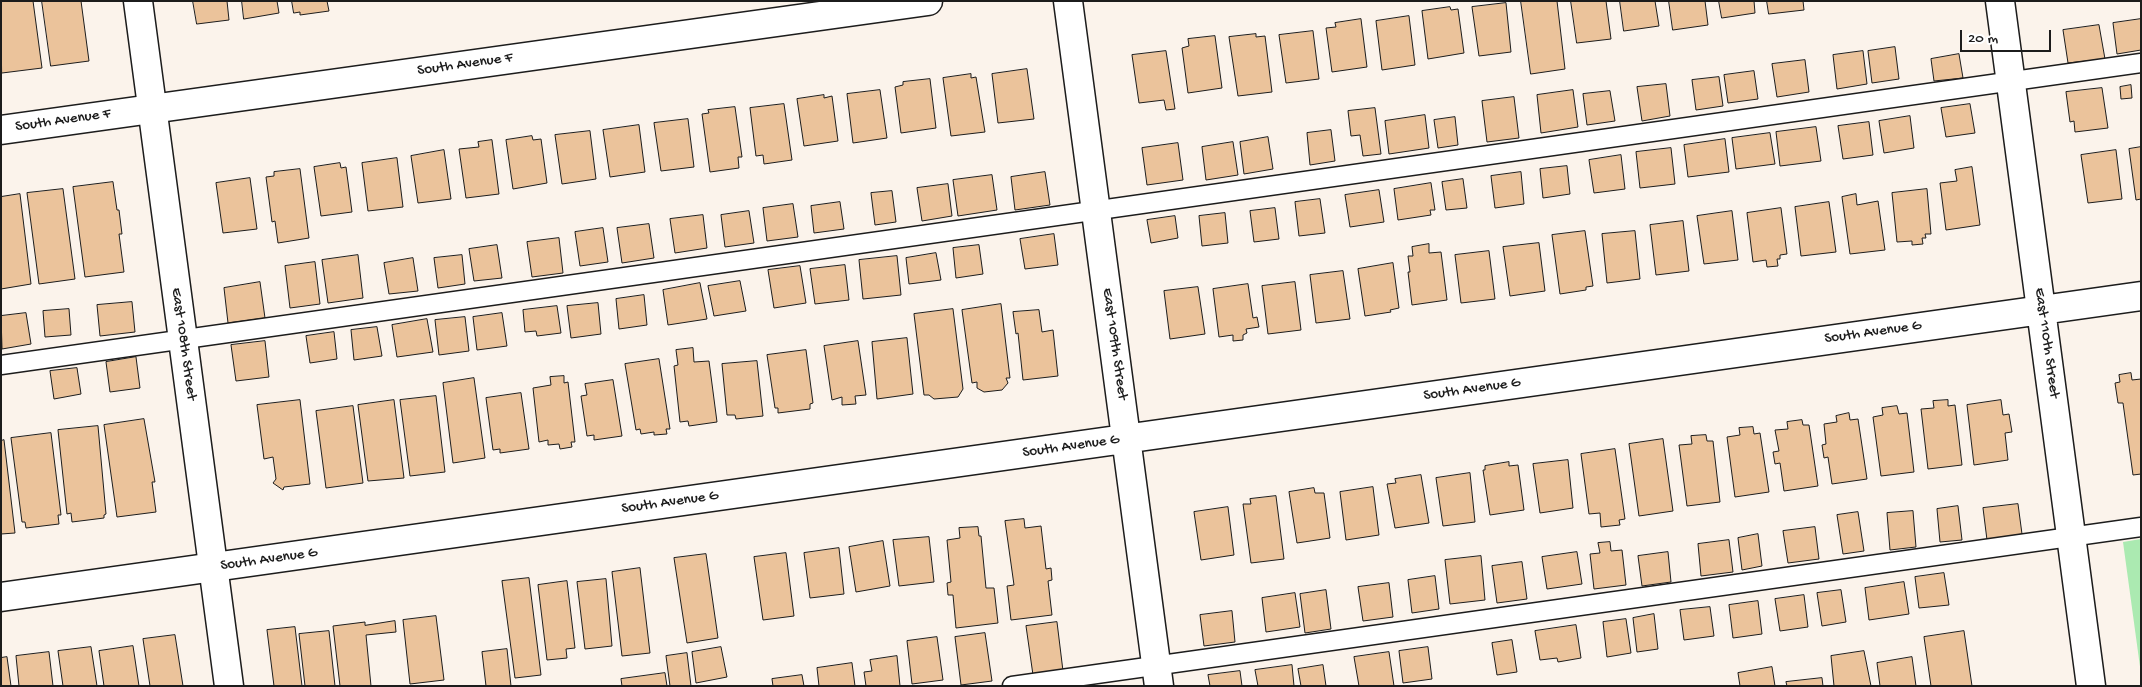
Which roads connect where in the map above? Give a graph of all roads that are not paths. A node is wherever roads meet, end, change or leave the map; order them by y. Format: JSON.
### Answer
{"nodes":[{"id":1,"x":138,"y":1,"type":"edge"},
{"id":2,"x":928,"y":1,"type":"edge"},
{"id":3,"x":1068,"y":1,"type":"edge"},
{"id":4,"x":2000,"y":1,"type":"edge"},
{"id":5,"x":2141,"y":63,"type":"edge"},
{"id":6,"x":2010,"y":82,"type":"junction"},
{"id":7,"x":152,"y":108,"type":"junction"},
{"id":8,"x":1,"y":130,"type":"edge"},
{"id":9,"x":1096,"y":211,"type":"junction"},
{"id":10,"x":2141,"y":296,"type":"edge"},
{"id":11,"x":2041,"y":310,"type":"junction"},
{"id":12,"x":183,"y":340,"type":"junction"},
{"id":13,"x":1,"y":365,"type":"edge"},
{"id":14,"x":1126,"y":439,"type":"junction"},
{"id":15,"x":2141,"y":527,"type":"edge"},
{"id":16,"x":2071,"y":536,"type":"junction"},
{"id":17,"x":213,"y":568,"type":"junction"},
{"id":18,"x":1,"y":598,"type":"edge"},
{"id":19,"x":1158,"y":676,"type":"edge"},
{"id":20,"x":229,"y":686,"type":"edge"},
{"id":21,"x":1012,"y":686,"type":"edge"},
{"id":22,"x":2091,"y":686,"type":"edge"}],
"edges":[{"from":1,"to":7,"type":"street","name":"East 108th Street"},
{"from":2,"to":7,"type":"street","name":"South Avenue F"},
{"from":3,"to":9,"type":"street","name":"East 109th Street"},
{"from":4,"to":6,"type":"street","name":"East 110th Street"},
{"from":5,"to":6,"type":"lane"},
{"from":6,"to":9,"type":"lane"},
{"from":6,"to":11,"type":"street","name":"East 110th Street"},
{"from":7,"to":8,"type":"street","name":"South Avenue F"},
{"from":7,"to":12,"type":"street","name":"East 108th Street"},
{"from":9,"to":12,"type":"lane"},
{"from":9,"to":14,"type":"street","name":"East 109th Street"},
{"from":10,"to":11,"type":"street","name":"South Avenue G"},
{"from":11,"to":14,"type":"street","name":"South Avenue G"},
{"from":11,"to":16,"type":"street","name":"East 110th Street"},
{"from":12,"to":13,"type":"lane"},
{"from":12,"to":17,"type":"street","name":"East 108th Street"},
{"from":14,"to":17,"type":"street","name":"South Avenue G"},
{"from":14,"to":19,"type":"street","name":"East 109th Street"},
{"from":15,"to":16,"type":"lane"},
{"from":16,"to":19,"type":"lane"},
{"from":16,"to":22,"type":"street","name":"East 110th Street"},
{"from":17,"to":18,"type":"street","name":"South Avenue G"},
{"from":17,"to":20,"type":"street","name":"East 108th Street"},
{"from":19,"to":21,"type":"lane"}]}
